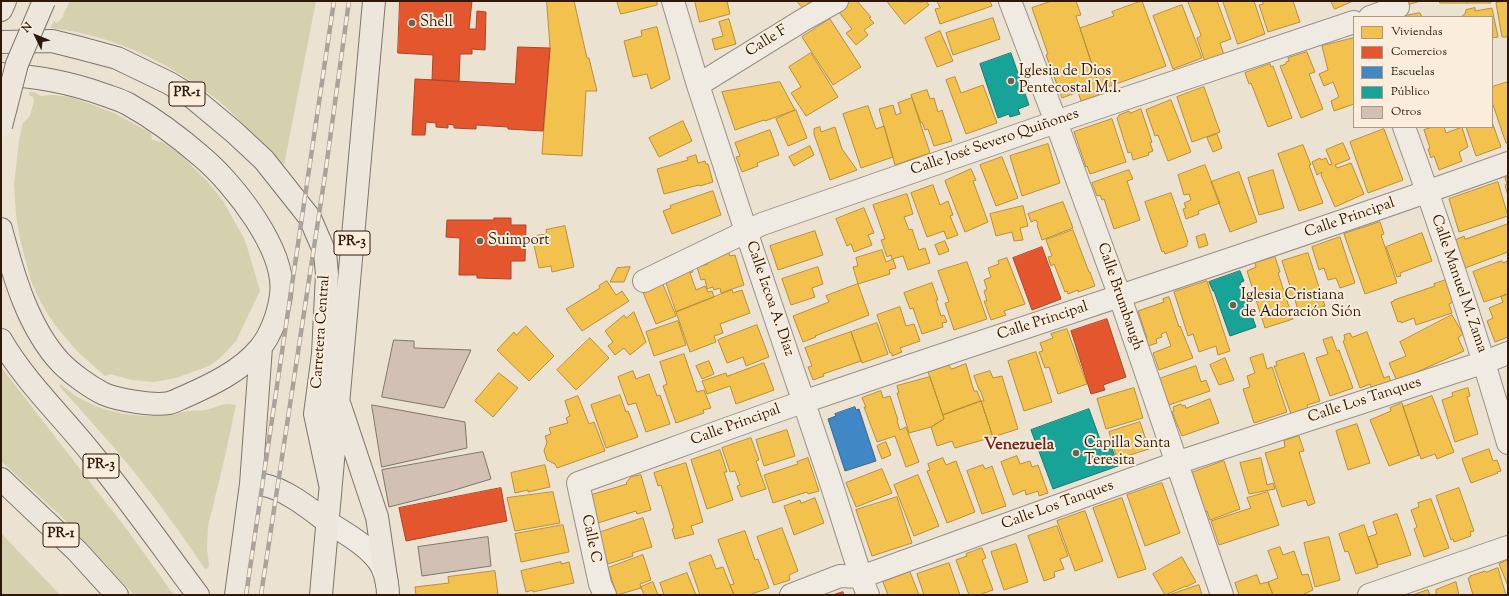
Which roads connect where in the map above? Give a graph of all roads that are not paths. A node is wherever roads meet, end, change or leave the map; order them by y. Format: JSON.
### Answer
{"nodes":[{"id":1,"x":5,"y":1,"type":"edge"},
{"id":2,"x":44,"y":1,"type":"edge"},
{"id":3,"x":374,"y":1,"type":"edge"},
{"id":4,"x":673,"y":1,"type":"edge"},
{"id":5,"x":837,"y":1,"type":"edge"},
{"id":6,"x":1010,"y":1,"type":"edge"},
{"id":7,"x":1398,"y":7,"type":"dead end"},
{"id":8,"x":1,"y":10,"type":"edge"},
{"id":9,"x":1373,"y":16,"type":"edge"},
{"id":10,"x":1353,"y":22,"type":"edge"},
{"id":11,"x":1,"y":42,"type":"edge"},
{"id":12,"x":1,"y":74,"type":"edge"},
{"id":13,"x":698,"y":85,"type":"junction"},
{"id":14,"x":1056,"y":122,"type":"junction"},
{"id":15,"x":1,"y":126,"type":"edge"},
{"id":16,"x":1404,"y":128,"type":"edge"},
{"id":17,"x":1508,"y":163,"type":"edge"},
{"id":18,"x":1428,"y":192,"type":"junction"},
{"id":19,"x":1,"y":229,"type":"edge"},
{"id":20,"x":746,"y":231,"type":"junction"},
{"id":21,"x":644,"y":281,"type":"dead end"},
{"id":22,"x":1120,"y":297,"type":"junction"},
{"id":23,"x":1,"y":340,"type":"edge"},
{"id":24,"x":261,"y":347,"type":"junction"},
{"id":25,"x":1508,"y":353,"type":"edge"},
{"id":26,"x":1485,"y":362,"type":"junction"},
{"id":27,"x":337,"y":396,"type":"junction"},
{"id":28,"x":804,"y":401,"type":"junction"},
{"id":29,"x":1508,"y":443,"type":"edge"},
{"id":30,"x":1176,"y":463,"type":"junction"},
{"id":31,"x":1,"y":478,"type":"edge"},
{"id":32,"x":578,"y":483,"type":"joint"},
{"id":33,"x":251,"y":484,"type":"junction"},
{"id":34,"x":330,"y":484,"type":"junction"},
{"id":35,"x":326,"y":521,"type":"junction"},
{"id":36,"x":1508,"y":547,"type":"edge"},
{"id":37,"x":864,"y":586,"type":"edge"},
{"id":38,"x":388,"y":589,"type":"edge"},
{"id":39,"x":117,"y":595,"type":"edge"},
{"id":40,"x":198,"y":595,"type":"edge"},
{"id":41,"x":236,"y":595,"type":"edge"},
{"id":42,"x":321,"y":595,"type":"edge"},
{"id":43,"x":604,"y":595,"type":"edge"},
{"id":44,"x":790,"y":595,"type":"edge"},
{"id":45,"x":1222,"y":595,"type":"edge"},
{"id":46,"x":1368,"y":595,"type":"edge"}],
"edges":[{"from":1,"to":8,"type":"highway"},
{"from":2,"to":15,"type":"highway","bridge":true},
{"from":3,"to":27,"type":"highway","number":"PR-3"},
{"from":4,"to":13,"type":"street","name":"Calle Izcoa A. Díaz"},
{"from":5,"to":13,"type":"street","name":"Calle F"},
{"from":6,"to":14,"type":"street","name":"Calle Brumbaugh"},
{"from":7,"to":9,"type":"street"},
{"from":10,"to":14,"type":"street","name":"Calle José Severo Quiñones"},
{"from":11,"to":34,"type":"highway","name":"Carretera Central","number":"PR-1"},
{"from":12,"to":24,"type":"highway"},
{"from":13,"to":20,"type":"street","name":"Calle Izcoa A. Díaz"},
{"from":14,"to":20,"type":"street","name":"Calle José Severo Quiñones"},
{"from":14,"to":22,"type":"street","name":"Calle Brumbaugh"},
{"from":16,"to":18,"type":"street","name":"Calle Manuel M. Zama"},
{"from":17,"to":18,"type":"street","name":"Calle Principal"},
{"from":18,"to":22,"type":"street","name":"Calle Principal"},
{"from":18,"to":26,"type":"street","name":"Calle Manuel M. Zama"},
{"from":19,"to":24,"type":"highway"},
{"from":20,"to":21,"type":"street","name":"Calle José Severo Quiñones"},
{"from":20,"to":28,"type":"street","name":"Calle Izcoa A. Díaz"},
{"from":22,"to":28,"type":"street","name":"Calle Principal"},
{"from":22,"to":30,"type":"street","name":"Calle Brumbaugh"},
{"from":23,"to":40,"type":"highway","number":"PR-3"},
{"from":24,"to":33,"type":"highway"},
{"from":25,"to":26,"type":"street","name":"Calle Los Tanques"},
{"from":26,"to":29,"type":"street","name":"Calle Manuel M. Zama"},
{"from":26,"to":30,"type":"street","name":"Calle Los Tanques"},
{"from":27,"to":34,"type":"highway","number":"PR-3"},
{"from":27,"to":38,"type":"highway"},
{"from":28,"to":32,"type":"street","name":"Calle Principal"},
{"from":28,"to":37,"type":"street","name":"Calle Izcoa A. Díaz"},
{"from":30,"to":37,"type":"street","name":"Calle Los Tanques"},
{"from":30,"to":45,"type":"street","name":"Calle Brumbaugh"},
{"from":31,"to":39,"type":"highway","number":"PR-1"},
{"from":32,"to":43,"type":"street","name":"Calle C"},
{"from":33,"to":35,"type":"highway"},
{"from":33,"to":41,"type":"highway"},
{"from":34,"to":35,"type":"highway","number":"PR-1"},
{"from":35,"to":38,"type":"street"},
{"from":35,"to":42,"type":"highway","number":"PR-1"},
{"from":36,"to":46,"type":"street"},
{"from":37,"to":44,"type":"street","name":"Calle Los Tanques"}]}
